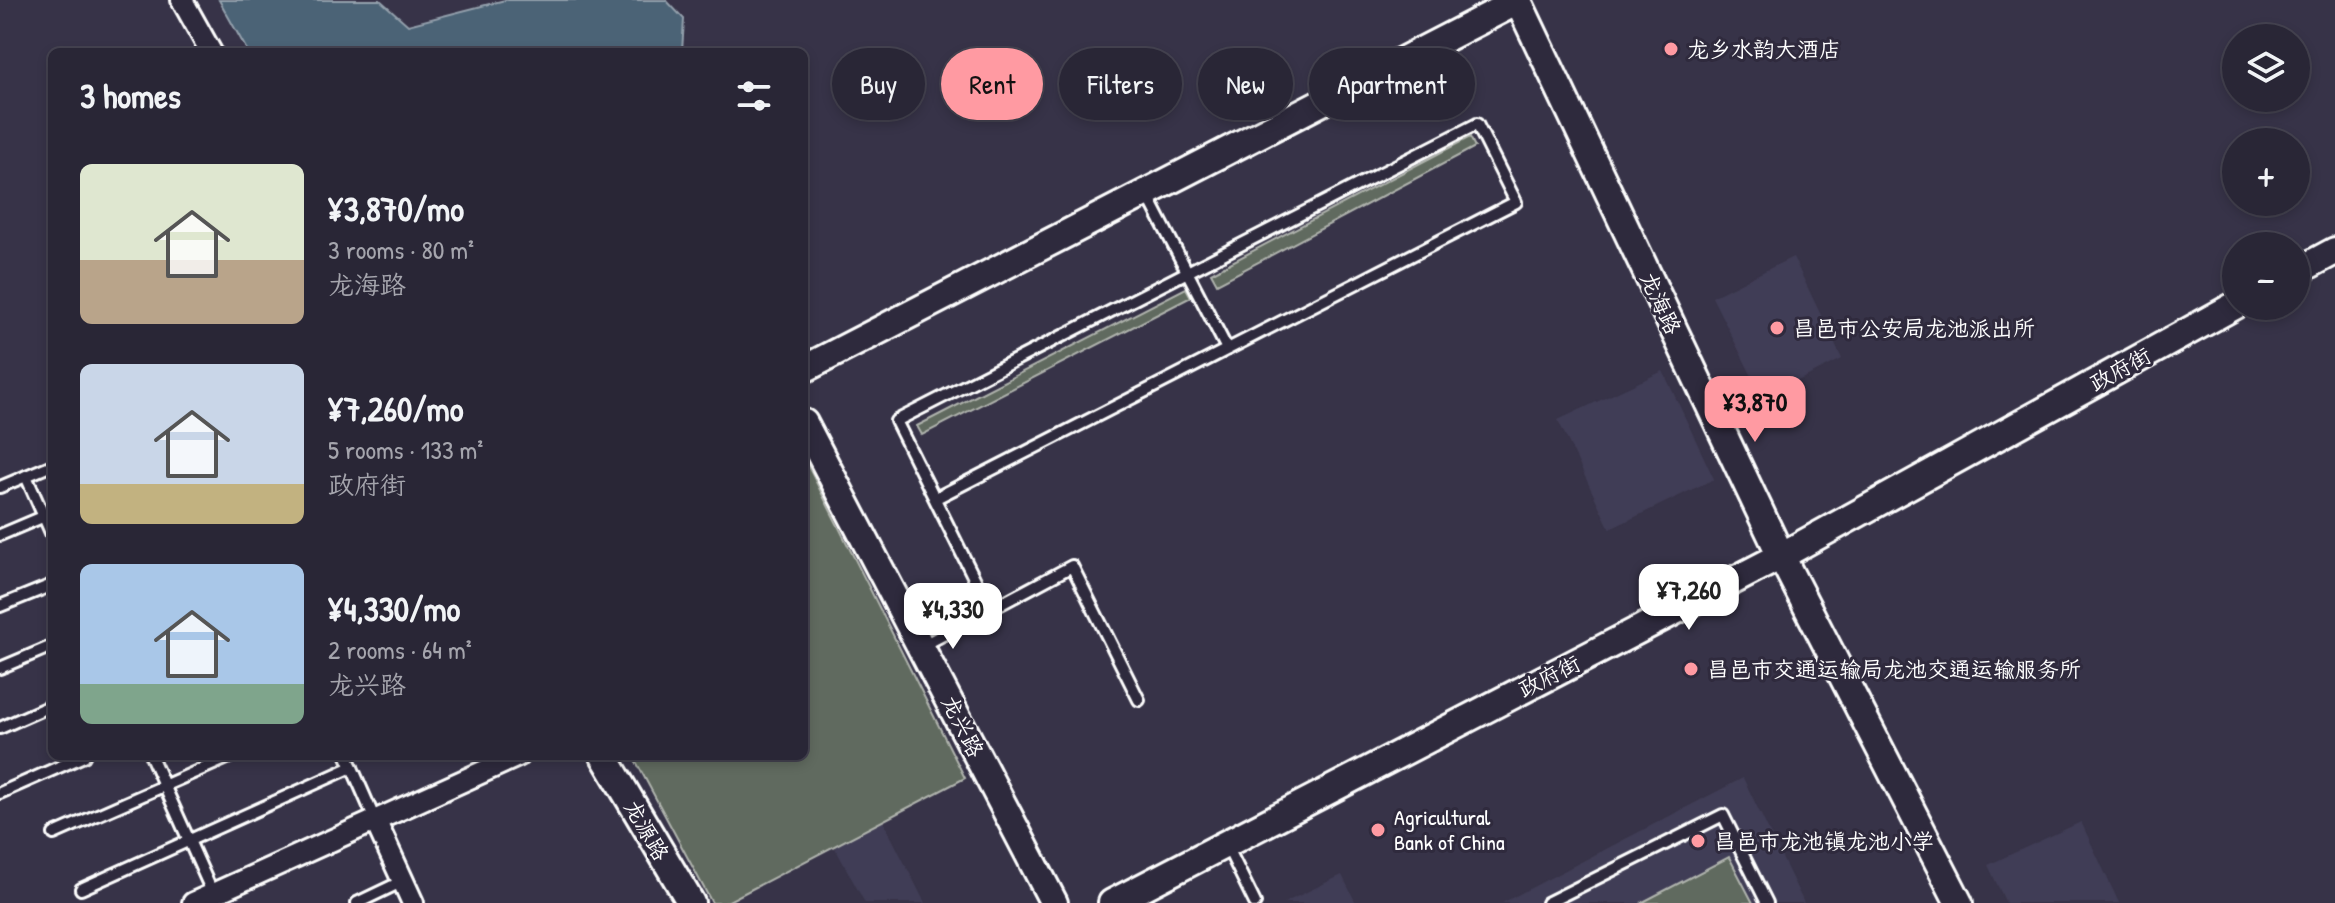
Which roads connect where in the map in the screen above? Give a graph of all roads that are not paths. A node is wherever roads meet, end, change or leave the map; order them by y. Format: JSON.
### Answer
{"nodes":[{"id":1,"x":182,"y":0,"type":"edge"},
{"id":2,"x":1518,"y":0,"type":"edge"},
{"id":3,"x":209,"y":48,"type":"edge"},
{"id":4,"x":1146,"y":193,"type":"junction"},
{"id":5,"x":2333,"y":257,"type":"edge"},
{"id":6,"x":2310,"y":266,"type":"edge"},
{"id":7,"x":1187,"y":272,"type":"junction"},
{"id":8,"x":2222,"y":313,"type":"edge"},
{"id":9,"x":1227,"y":349,"type":"junction"},
{"id":10,"x":808,"y":367,"type":"edge"},
{"id":11,"x":808,"y":431,"type":"edge"},
{"id":12,"x":48,"y":467,"type":"edge"},
{"id":13,"x":26,"y":476,"type":"junction"},
{"id":14,"x":0,"y":487,"type":"edge"},
{"id":15,"x":936,"y":498,"type":"junction"},
{"id":16,"x":48,"y":515,"type":"edge"},
{"id":17,"x":0,"y":535,"type":"edge"},
{"id":18,"x":1781,"y":556,"type":"junction"},
{"id":19,"x":48,"y":587,"type":"edge"},
{"id":20,"x":0,"y":606,"type":"edge"},
{"id":21,"x":990,"y":610,"type":"junction"},
{"id":22,"x":922,"y":646,"type":"junction"},
{"id":23,"x":48,"y":648,"type":"edge"},
{"id":24,"x":0,"y":668,"type":"edge"},
{"id":25,"x":1139,"y":700,"type":"dead end"},
{"id":26,"x":48,"y":707,"type":"edge"},
{"id":27,"x":0,"y":728,"type":"edge"},
{"id":28,"x":75,"y":760,"type":"edge"},
{"id":29,"x":153,"y":760,"type":"edge"},
{"id":30,"x":223,"y":760,"type":"edge"},
{"id":31,"x":349,"y":760,"type":"edge"},
{"id":32,"x":509,"y":760,"type":"edge"},
{"id":33,"x":606,"y":760,"type":"edge"},
{"id":34,"x":352,"y":767,"type":"junction"},
{"id":35,"x":164,"y":786,"type":"junction"},
{"id":36,"x":0,"y":793,"type":"edge"},
{"id":37,"x":375,"y":820,"type":"junction"},
{"id":38,"x":54,"y":834,"type":"dead end"},
{"id":39,"x":189,"y":840,"type":"junction"},
{"id":40,"x":1226,"y":844,"type":"junction"},
{"id":41,"x":403,"y":881,"type":"junction"},
{"id":42,"x":81,"y":889,"type":"dead end"},
{"id":43,"x":199,"y":901,"type":"edge"},
{"id":44,"x":357,"y":903,"type":"edge"},
{"id":45,"x":413,"y":903,"type":"edge"},
{"id":46,"x":691,"y":903,"type":"edge"},
{"id":47,"x":1054,"y":903,"type":"edge"},
{"id":48,"x":1112,"y":903,"type":"edge"},
{"id":49,"x":1255,"y":903,"type":"edge"},
{"id":50,"x":1547,"y":903,"type":"edge"},
{"id":51,"x":1767,"y":903,"type":"edge"},
{"id":52,"x":1959,"y":903,"type":"edge"}],
"edges":[{"from":1,"to":3,"type":"street"},
{"from":2,"to":4,"type":"street"},
{"from":2,"to":18,"type":"street","name":"龙海路"},
{"from":4,"to":7,"type":"lane"},
{"from":4,"to":10,"type":"street"},
{"from":5,"to":6,"type":"street"},
{"from":7,"to":9,"type":"lane"},
{"from":7,"to":9,"type":"lane"},
{"from":7,"to":15,"type":"lane"},
{"from":8,"to":18,"type":"street","name":"政府街"},
{"from":9,"to":15,"type":"lane"},
{"from":11,"to":22,"type":"street","name":"龙兴路"},
{"from":12,"to":13,"type":"lane"},
{"from":13,"to":14,"type":"lane"},
{"from":13,"to":16,"type":"lane"},
{"from":15,"to":21,"type":"lane"},
{"from":16,"to":17,"type":"lane"},
{"from":18,"to":40,"type":"street","name":"政府街"},
{"from":18,"to":52,"type":"street","name":"龙海路"},
{"from":19,"to":20,"type":"lane"},
{"from":21,"to":22,"type":"lane"},
{"from":21,"to":25,"type":"lane"},
{"from":22,"to":47,"type":"street","name":"龙兴路"},
{"from":23,"to":24,"type":"lane"},
{"from":26,"to":27,"type":"lane"},
{"from":28,"to":36,"type":"lane"},
{"from":29,"to":35,"type":"lane"},
{"from":30,"to":35,"type":"lane"},
{"from":31,"to":34,"type":"lane"},
{"from":32,"to":37,"type":"street"},
{"from":33,"to":46,"type":"street","name":"龙源路"},
{"from":34,"to":37,"type":"lane"},
{"from":34,"to":39,"type":"lane"},
{"from":35,"to":38,"type":"lane"},
{"from":35,"to":39,"type":"lane"},
{"from":37,"to":41,"type":"street"},
{"from":37,"to":43,"type":"street"},
{"from":39,"to":42,"type":"lane"},
{"from":39,"to":43,"type":"lane"},
{"from":40,"to":48,"type":"street","name":"政府街"},
{"from":40,"to":49,"type":"lane"},
{"from":41,"to":44,"type":"lane"},
{"from":41,"to":45,"type":"street"},
{"from":50,"to":51,"type":"lane"}]}
